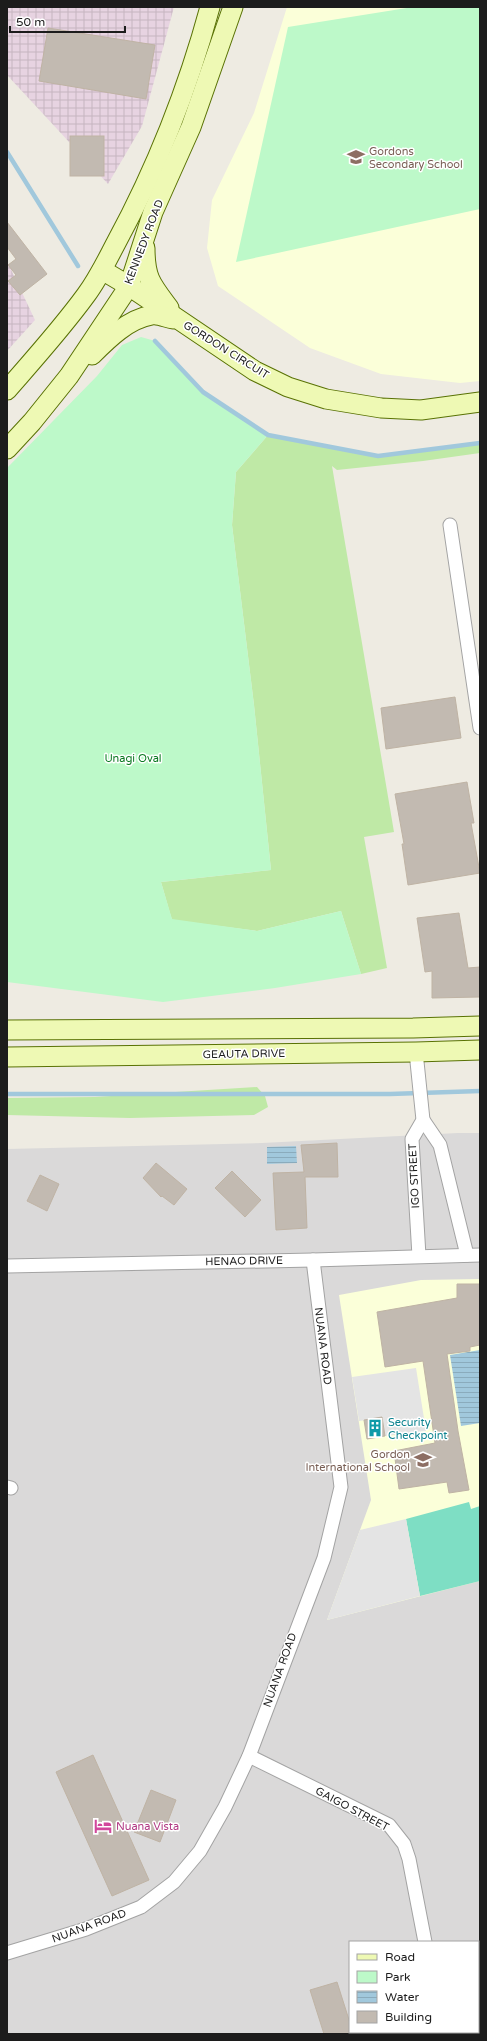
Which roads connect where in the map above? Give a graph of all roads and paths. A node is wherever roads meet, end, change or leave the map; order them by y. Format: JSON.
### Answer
{"nodes":[{"id":1,"x":210,"y":7,"type":"edge"},
{"id":2,"x":233,"y":7,"type":"edge"},
{"id":3,"x":153,"y":212,"type":"junction"},
{"id":4,"x":102,"y":270,"type":"junction"},
{"id":5,"x":129,"y":286,"type":"junction"},
{"id":6,"x":178,"y":320,"type":"junction"},
{"id":7,"x":69,"y":376,"type":"junction"},
{"id":8,"x":7,"y":390,"type":"edge"},
{"id":9,"x":480,"y":402,"type":"edge"},
{"id":10,"x":7,"y":449,"type":"edge"},
{"id":11,"x":450,"y":525,"type":"dead end"},
{"id":12,"x":480,"y":728,"type":"edge"},
{"id":13,"x":480,"y":1026,"type":"edge"},
{"id":14,"x":7,"y":1030,"type":"edge"},
{"id":15,"x":480,"y":1050,"type":"edge"},
{"id":16,"x":7,"y":1057,"type":"edge"},
{"id":17,"x":417,"y":1060,"type":"junction"},
{"id":18,"x":423,"y":1120,"type":"junction"},
{"id":19,"x":474,"y":1255,"type":"edge"},
{"id":20,"x":419,"y":1256,"type":"junction"},
{"id":21,"x":313,"y":1260,"type":"junction"},
{"id":22,"x":7,"y":1266,"type":"edge"},
{"id":23,"x":248,"y":1756,"type":"junction"},
{"id":24,"x":425,"y":1941,"type":"edge"},
{"id":25,"x":7,"y":1953,"type":"edge"}],
"edges":[{"from":1,"to":4,"type":"main road","name":"KENNEDY ROAD"},
{"from":2,"to":3,"type":"main road","name":"KENNEDY ROAD"},
{"from":3,"to":5,"type":"main road","name":"KENNEDY ROAD"},
{"from":3,"to":6,"type":"main road"},
{"from":4,"to":5,"type":"main road","name":"GORDON CIRCUIT"},
{"from":4,"to":8,"type":"main road","name":"KENNEDY ROAD"},
{"from":5,"to":6,"type":"main road","name":"GORDON CIRCUIT"},
{"from":5,"to":7,"type":"main road","name":"KENNEDY ROAD"},
{"from":6,"to":7,"type":"main road"},
{"from":6,"to":9,"type":"main road","name":"GORDON CIRCUIT"},
{"from":7,"to":10,"type":"main road","name":"KENNEDY ROAD"},
{"from":11,"to":12,"type":"street"},
{"from":13,"to":14,"type":"main road"},
{"from":15,"to":17,"type":"main road","name":"GEAUTA DRIVE"},
{"from":16,"to":17,"type":"main road","name":"GEAUTA DRIVE"},
{"from":17,"to":18,"type":"street"},
{"from":18,"to":19,"type":"street"},
{"from":18,"to":20,"type":"street","name":"IGO STREET"},
{"from":19,"to":20,"type":"street","name":"HENAO DRIVE"},
{"from":20,"to":21,"type":"street","name":"HENAO DRIVE"},
{"from":21,"to":22,"type":"street","name":"HENAO DRIVE"},
{"from":21,"to":23,"type":"street","name":"NUANA ROAD"},
{"from":23,"to":24,"type":"street","name":"GAIGO STREET"},
{"from":23,"to":25,"type":"street","name":"NUANA ROAD"}]}
